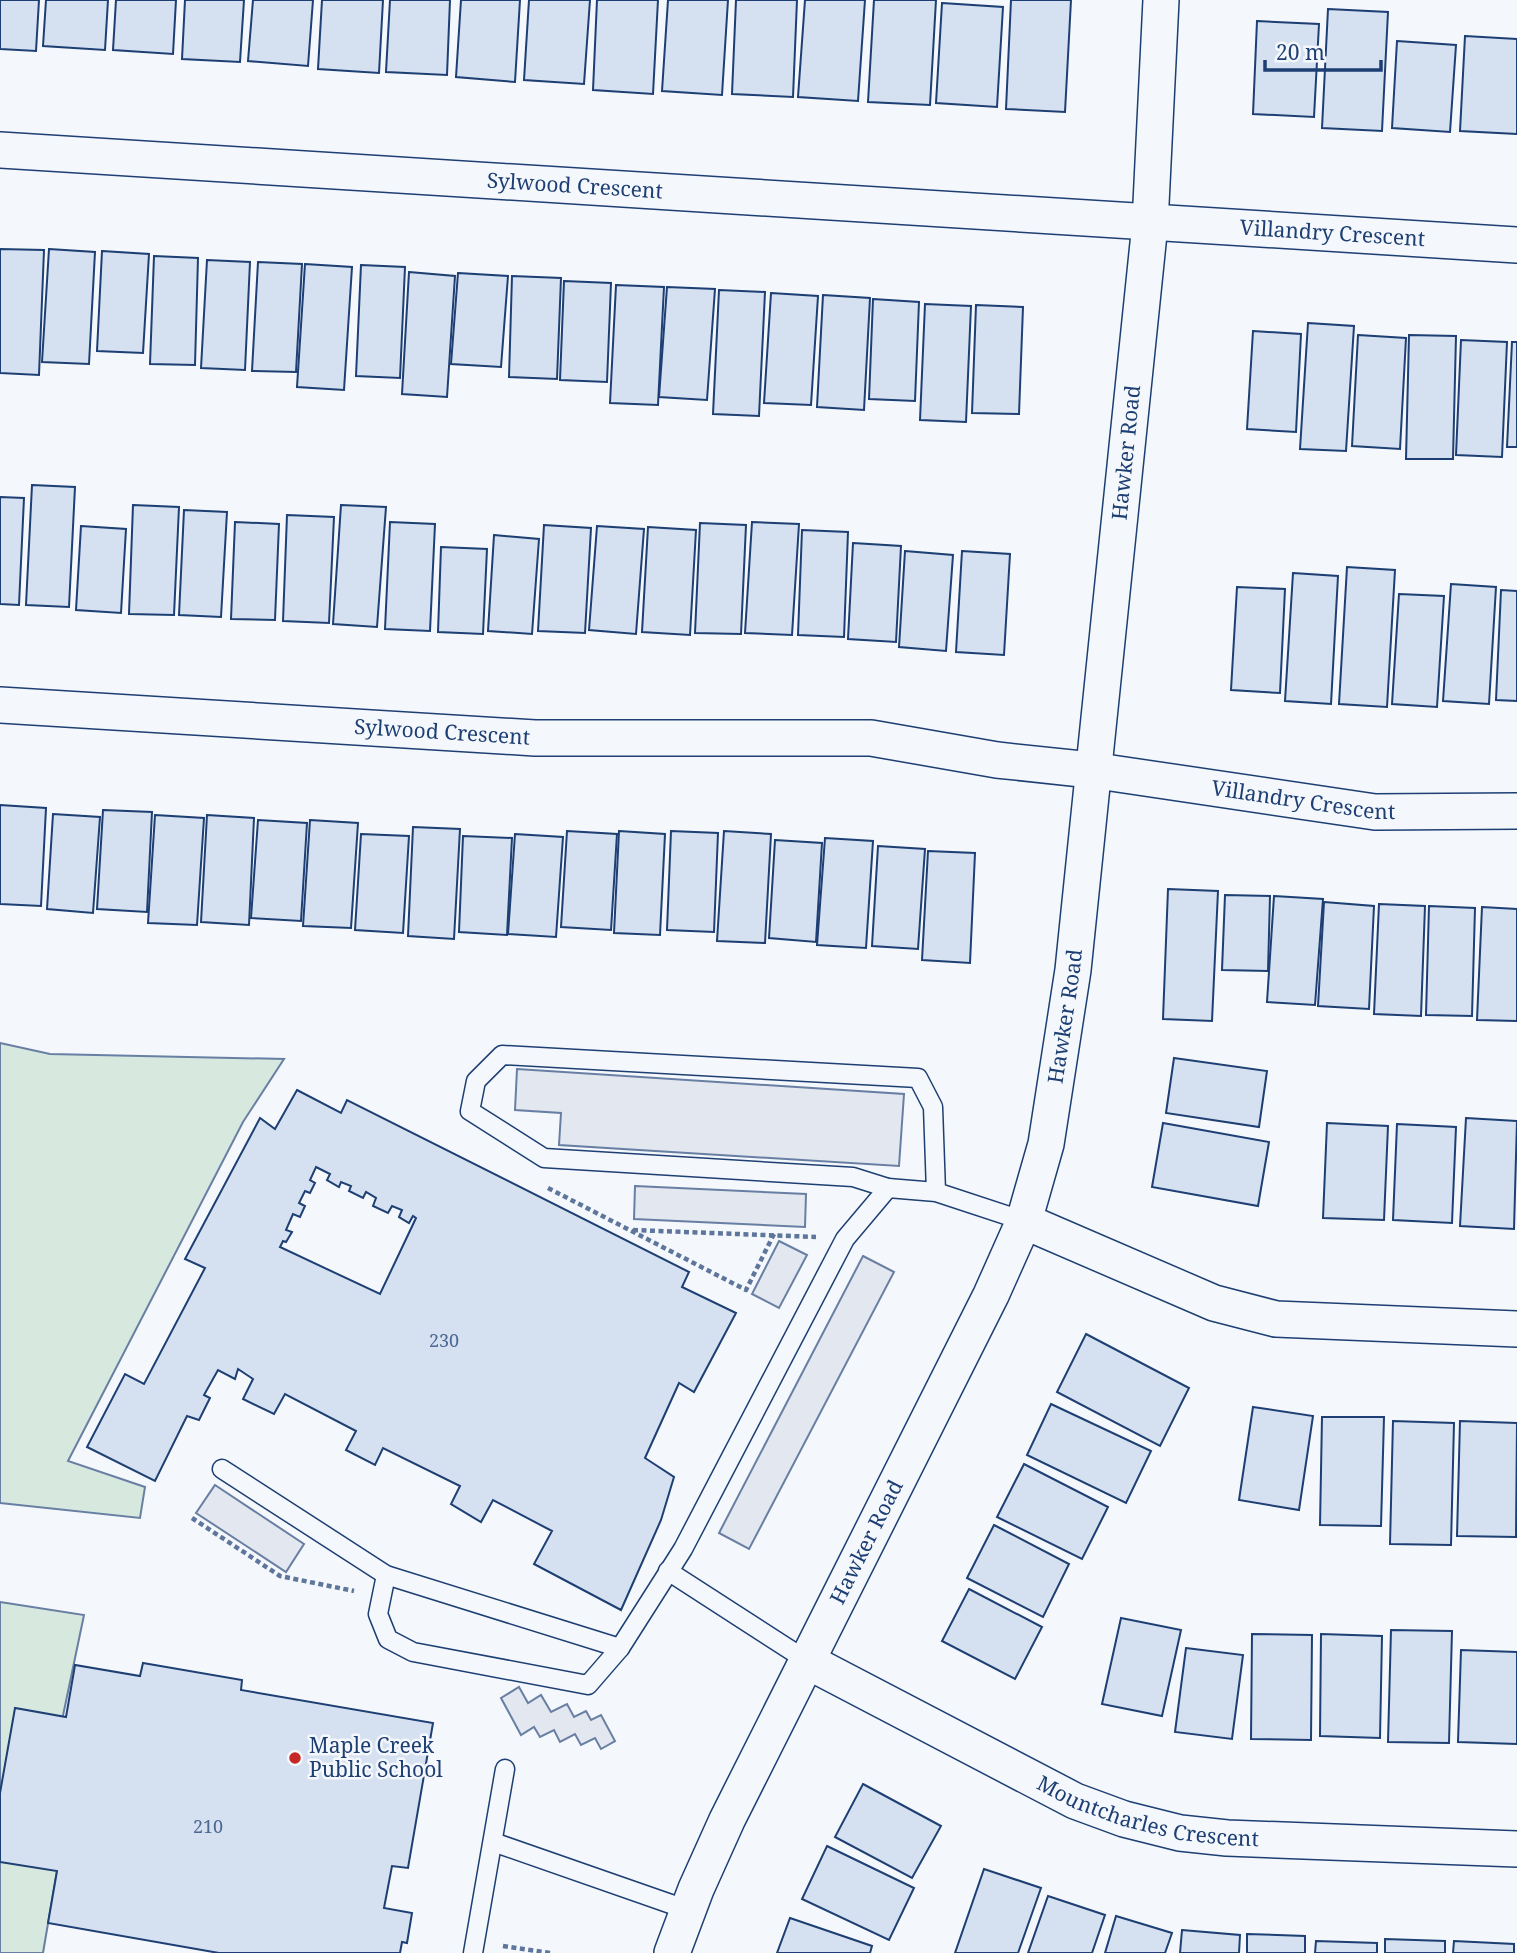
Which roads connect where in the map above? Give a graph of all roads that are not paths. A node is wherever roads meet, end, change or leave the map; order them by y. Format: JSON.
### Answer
{"nodes":[{"id":1,"x":1161,"y":0,"type":"edge"},
{"id":2,"x":0,"y":150,"type":"edge"},
{"id":3,"x":1150,"y":223,"type":"junction"},
{"id":4,"x":1517,"y":245,"type":"edge"},
{"id":5,"x":0,"y":705,"type":"edge"},
{"id":6,"x":1091,"y":770,"type":"junction"},
{"id":7,"x":1517,"y":811,"type":"edge"},
{"id":8,"x":888,"y":1188,"type":"junction"},
{"id":9,"x":936,"y":1192,"type":"junction"},
{"id":10,"x":1024,"y":1221,"type":"junction"},
{"id":11,"x":1517,"y":1329,"type":"edge"},
{"id":12,"x":222,"y":1469,"type":"dead end"},
{"id":13,"x":668,"y":1571,"type":"junction"},
{"id":14,"x":386,"y":1575,"type":"junction"},
{"id":15,"x":620,"y":1648,"type":"junction"},
{"id":16,"x":809,"y":1662,"type":"junction"},
{"id":17,"x":505,"y":1769,"type":"dead end"},
{"id":18,"x":493,"y":1842,"type":"junction"},
{"id":19,"x":1517,"y":1849,"type":"edge"},
{"id":20,"x":688,"y":1910,"type":"junction"},
{"id":21,"x":473,"y":1953,"type":"edge"},
{"id":22,"x":672,"y":1953,"type":"edge"}],
"edges":[{"from":1,"to":3,"type":"street","name":"Hawker Road"},
{"from":2,"to":3,"type":"street","name":"Sylwood Crescent"},
{"from":3,"to":4,"type":"street","name":"Villandry Crescent"},
{"from":3,"to":6,"type":"street","name":"Hawker Road"},
{"from":5,"to":6,"type":"street","name":"Sylwood Crescent"},
{"from":6,"to":7,"type":"street","name":"Villandry Crescent"},
{"from":6,"to":10,"type":"street","name":"Hawker Road"},
{"from":8,"to":9,"type":"lane"},
{"from":8,"to":9,"type":"lane"},
{"from":8,"to":13,"type":"lane"},
{"from":9,"to":10,"type":"lane"},
{"from":10,"to":11,"type":"street"},
{"from":10,"to":16,"type":"street","name":"Hawker Road"},
{"from":12,"to":14,"type":"lane"},
{"from":13,"to":15,"type":"lane"},
{"from":13,"to":16,"type":"lane"},
{"from":14,"to":15,"type":"lane"},
{"from":14,"to":15,"type":"lane"},
{"from":16,"to":19,"type":"street","name":"Mountcharles Crescent"},
{"from":16,"to":20,"type":"street","name":"Hawker Road"},
{"from":17,"to":18,"type":"lane"},
{"from":18,"to":20,"type":"lane"},
{"from":18,"to":21,"type":"lane"},
{"from":20,"to":22,"type":"street","name":"Hawker Road"}]}
